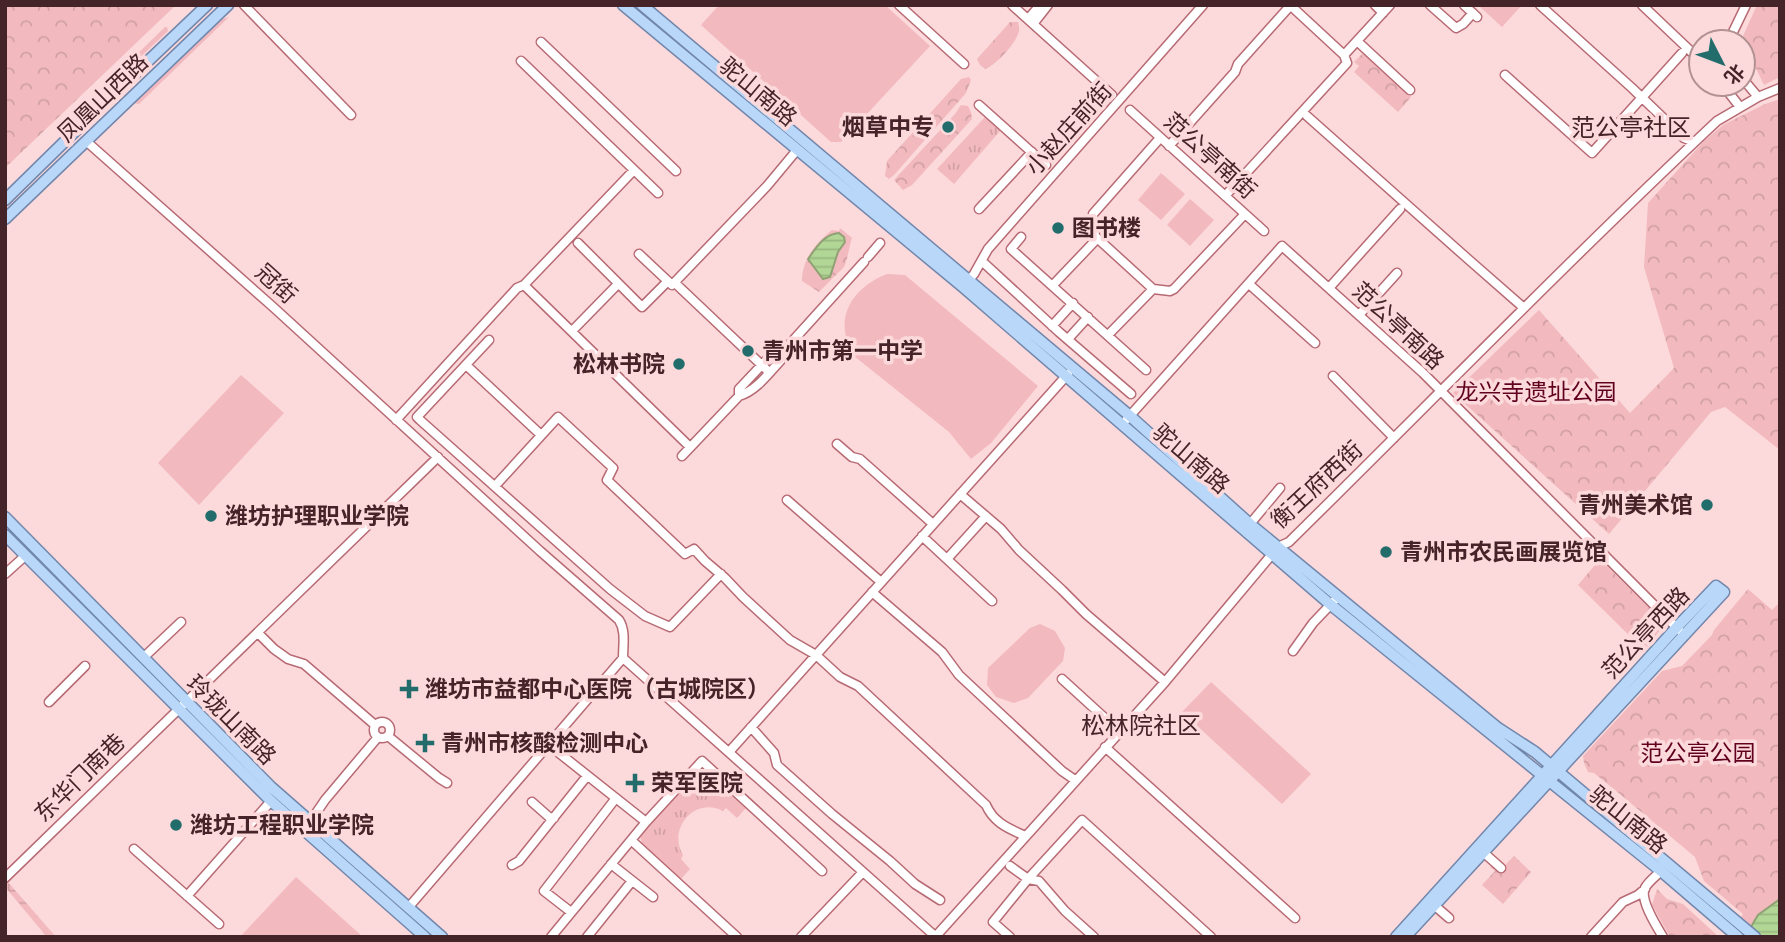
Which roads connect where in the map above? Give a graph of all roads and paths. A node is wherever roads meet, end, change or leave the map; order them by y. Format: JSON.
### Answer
{"nodes":[{"id":1,"x":207,"y":5,"type":"edge"},
{"id":2,"x":228,"y":5,"type":"edge"},
{"id":3,"x":244,"y":5,"type":"edge"},
{"id":4,"x":624,"y":5,"type":"edge"},
{"id":5,"x":642,"y":5,"type":"edge"},
{"id":6,"x":899,"y":5,"type":"edge"},
{"id":7,"x":1013,"y":5,"type":"edge"},
{"id":8,"x":1040,"y":5,"type":"edge"},
{"id":9,"x":1048,"y":5,"type":"edge"},
{"id":10,"x":1203,"y":5,"type":"edge"},
{"id":11,"x":1376,"y":5,"type":"edge"},
{"id":12,"x":1390,"y":5,"type":"edge"},
{"id":13,"x":1430,"y":5,"type":"edge"},
{"id":14,"x":1464,"y":5,"type":"edge"},
{"id":15,"x":1540,"y":5,"type":"edge"},
{"id":16,"x":1642,"y":5,"type":"edge"},
{"id":17,"x":1290,"y":6,"type":"edge"},
{"id":18,"x":1746,"y":6,"type":"edge"},
{"id":19,"x":1383,"y":13,"type":"junction"},
{"id":20,"x":1031,"y":22,"type":"junction"},
{"id":21,"x":1735,"y":28,"type":"edge"},
{"id":22,"x":1357,"y":41,"type":"junction"},
{"id":23,"x":541,"y":42,"type":"dead end"},
{"id":24,"x":1687,"y":48,"type":"edge"},
{"id":25,"x":1682,"y":53,"type":"dead end"},
{"id":26,"x":1344,"y":55,"type":"junction"},
{"id":27,"x":521,"y":61,"type":"dead end"},
{"id":28,"x":964,"y":64,"type":"dead end"},
{"id":29,"x":1505,"y":75,"type":"dead end"},
{"id":30,"x":1780,"y":88,"type":"edge"},
{"id":31,"x":1410,"y":90,"type":"dead end"},
{"id":32,"x":1112,"y":95,"type":"dead end"},
{"id":33,"x":1125,"y":95,"type":"junction"},
{"id":34,"x":1758,"y":97,"type":"joint"},
{"id":35,"x":1642,"y":98,"type":"junction"},
{"id":36,"x":1733,"y":98,"type":"edge"},
{"id":37,"x":979,"y":105,"type":"dead end"},
{"id":38,"x":1740,"y":107,"type":"junction"},
{"id":39,"x":1114,"y":108,"type":"junction"},
{"id":40,"x":1130,"y":110,"type":"junction"},
{"id":41,"x":351,"y":115,"type":"dead end"},
{"id":42,"x":1307,"y":116,"type":"dead end"},
{"id":43,"x":1160,"y":138,"type":"junction"},
{"id":44,"x":86,"y":141,"type":"junction"},
{"id":45,"x":1694,"y":142,"type":"junction"},
{"id":46,"x":1169,"y":146,"type":"junction"},
{"id":47,"x":797,"y":150,"type":"junction"},
{"id":48,"x":1032,"y":152,"type":"junction"},
{"id":49,"x":1046,"y":165,"type":"dead end"},
{"id":50,"x":634,"y":170,"type":"junction"},
{"id":51,"x":676,"y":171,"type":"dead end"},
{"id":52,"x":658,"y":193,"type":"dead end"},
{"id":53,"x":1225,"y":196,"type":"junction"},
{"id":54,"x":5,"y":200,"type":"edge"},
{"id":55,"x":979,"y":209,"type":"dead end"},
{"id":56,"x":1400,"y":209,"type":"dead end"},
{"id":57,"x":1245,"y":214,"type":"junction"},
{"id":58,"x":5,"y":219,"type":"edge"},
{"id":59,"x":1264,"y":231,"type":"dead end"},
{"id":60,"x":1021,"y":237,"type":"dead end"},
{"id":61,"x":1096,"y":237,"type":"junction"},
{"id":62,"x":578,"y":243,"type":"dead end"},
{"id":63,"x":880,"y":243,"type":"dead end"},
{"id":64,"x":639,"y":254,"type":"dead end"},
{"id":65,"x":985,"y":264,"type":"dead end"},
{"id":66,"x":1397,"y":272,"type":"dead end"},
{"id":67,"x":968,"y":281,"type":"junction"},
{"id":68,"x":672,"y":282,"type":"junction"},
{"id":69,"x":618,"y":284,"type":"junction"},
{"id":70,"x":1249,"y":284,"type":"junction"},
{"id":71,"x":524,"y":285,"type":"junction"},
{"id":72,"x":1053,"y":285,"type":"junction"},
{"id":73,"x":1329,"y":288,"type":"junction"},
{"id":74,"x":1153,"y":289,"type":"junction"},
{"id":75,"x":1073,"y":303,"type":"junction"},
{"id":76,"x":1524,"y":308,"type":"junction"},
{"id":77,"x":1359,"y":315,"type":"junction"},
{"id":78,"x":1088,"y":317,"type":"junction"},
{"id":79,"x":1052,"y":326,"type":"junction"},
{"id":80,"x":572,"y":331,"type":"junction"},
{"id":81,"x":1059,"y":332,"type":"junction"},
{"id":82,"x":1108,"y":335,"type":"junction"},
{"id":83,"x":1068,"y":339,"type":"junction"},
{"id":84,"x":489,"y":340,"type":"dead end"},
{"id":85,"x":1053,"y":340,"type":"dead end"},
{"id":86,"x":1315,"y":343,"type":"dead end"},
{"id":87,"x":779,"y":356,"type":"junction"},
{"id":88,"x":466,"y":365,"type":"junction"},
{"id":89,"x":762,"y":365,"type":"junction"},
{"id":90,"x":1146,"y":370,"type":"dead end"},
{"id":91,"x":769,"y":372,"type":"junction"},
{"id":92,"x":1070,"y":372,"type":"junction"},
{"id":93,"x":1333,"y":376,"type":"dead end"},
{"id":94,"x":1439,"y":391,"type":"junction"},
{"id":95,"x":1131,"y":394,"type":"dead end"},
{"id":96,"x":739,"y":396,"type":"junction"},
{"id":97,"x":396,"y":420,"type":"junction"},
{"id":98,"x":1126,"y":420,"type":"junction"},
{"id":99,"x":541,"y":435,"type":"junction"},
{"id":100,"x":1394,"y":438,"type":"junction"},
{"id":101,"x":837,"y":444,"type":"dead end"},
{"id":102,"x":690,"y":447,"type":"junction"},
{"id":103,"x":682,"y":456,"type":"dead end"},
{"id":104,"x":438,"y":457,"type":"junction"},
{"id":105,"x":495,"y":486,"type":"junction"},
{"id":106,"x":1280,"y":488,"type":"dead end"},
{"id":107,"x":960,"y":494,"type":"junction"},
{"id":108,"x":787,"y":500,"type":"dead end"},
{"id":109,"x":986,"y":516,"type":"junction"},
{"id":110,"x":5,"y":517,"type":"edge"},
{"id":111,"x":933,"y":524,"type":"junction"},
{"id":112,"x":1250,"y":524,"type":"junction"},
{"id":113,"x":5,"y":535,"type":"edge"},
{"id":114,"x":922,"y":536,"type":"junction"},
{"id":115,"x":1275,"y":551,"type":"junction"},
{"id":116,"x":25,"y":556,"type":"junction"},
{"id":117,"x":947,"y":559,"type":"junction"},
{"id":118,"x":5,"y":574,"type":"edge"},
{"id":119,"x":721,"y":574,"type":"junction"},
{"id":120,"x":881,"y":582,"type":"junction"},
{"id":121,"x":873,"y":592,"type":"junction"},
{"id":122,"x":1338,"y":596,"type":"junction"},
{"id":123,"x":992,"y":601,"type":"dead end"},
{"id":124,"x":1331,"y":605,"type":"junction"},
{"id":125,"x":181,"y":622,"type":"dead end"},
{"id":126,"x":1680,"y":631,"type":"junction"},
{"id":127,"x":258,"y":633,"type":"junction"},
{"id":128,"x":1293,"y":650,"type":"dead end"},
{"id":129,"x":816,"y":655,"type":"junction"},
{"id":130,"x":144,"y":657,"type":"junction"},
{"id":131,"x":623,"y":658,"type":"junction"},
{"id":132,"x":85,"y":666,"type":"dead end"},
{"id":133,"x":1062,"y":679,"type":"dead end"},
{"id":134,"x":1165,"y":682,"type":"junction"},
{"id":135,"x":50,"y":702,"type":"dead end"},
{"id":136,"x":183,"y":706,"type":"junction"},
{"id":137,"x":375,"y":725,"type":"junction"},
{"id":138,"x":751,"y":727,"type":"junction"},
{"id":139,"x":1119,"y":731,"type":"junction"},
{"id":140,"x":388,"y":736,"type":"junction"},
{"id":141,"x":378,"y":737,"type":"junction"},
{"id":142,"x":549,"y":745,"type":"junction"},
{"id":143,"x":1105,"y":747,"type":"junction"},
{"id":144,"x":729,"y":752,"type":"junction"},
{"id":145,"x":1554,"y":768,"type":"junction"},
{"id":146,"x":587,"y":776,"type":"junction"},
{"id":147,"x":1545,"y":779,"type":"junction"},
{"id":148,"x":1076,"y":780,"type":"junction"},
{"id":149,"x":447,"y":783,"type":"dead end"},
{"id":150,"x":616,"y":798,"type":"junction"},
{"id":151,"x":271,"y":801,"type":"junction"},
{"id":152,"x":532,"y":802,"type":"dead end"},
{"id":153,"x":554,"y":818,"type":"junction"},
{"id":154,"x":310,"y":822,"type":"junction"},
{"id":155,"x":646,"y":822,"type":"junction"},
{"id":156,"x":1025,"y":836,"type":"junction"},
{"id":157,"x":631,"y":840,"type":"junction"},
{"id":158,"x":134,"y":849,"type":"dead end"},
{"id":159,"x":1483,"y":852,"type":"junction"},
{"id":160,"x":611,"y":864,"type":"junction"},
{"id":161,"x":512,"y":865,"type":"dead end"},
{"id":162,"x":1010,"y":866,"type":"dead end"},
{"id":163,"x":1501,"y":869,"type":"dead end"},
{"id":164,"x":822,"y":871,"type":"dead end"},
{"id":165,"x":1661,"y":871,"type":"junction"},
{"id":166,"x":863,"y":872,"type":"junction"},
{"id":167,"x":6,"y":876,"type":"edge"},
{"id":168,"x":1028,"y":879,"type":"junction"},
{"id":169,"x":632,"y":881,"type":"junction"},
{"id":170,"x":1645,"y":889,"type":"junction"},
{"id":171,"x":1693,"y":892,"type":"junction"},
{"id":172,"x":187,"y":896,"type":"junction"},
{"id":173,"x":653,"y":897,"type":"dead end"},
{"id":174,"x":940,"y":900,"type":"dead end"},
{"id":175,"x":1434,"y":905,"type":"junction"},
{"id":176,"x":408,"y":908,"type":"junction"},
{"id":177,"x":571,"y":912,"type":"junction"},
{"id":178,"x":1295,"y":918,"type":"dead end"},
{"id":179,"x":1449,"y":918,"type":"dead end"},
{"id":180,"x":219,"y":924,"type":"dead end"},
{"id":181,"x":1404,"y":936,"type":"edge"},
{"id":182,"x":425,"y":937,"type":"edge"},
{"id":183,"x":442,"y":937,"type":"edge"},
{"id":184,"x":551,"y":937,"type":"edge"},
{"id":185,"x":587,"y":937,"type":"edge"},
{"id":186,"x":737,"y":937,"type":"edge"},
{"id":187,"x":801,"y":937,"type":"edge"},
{"id":188,"x":936,"y":937,"type":"edge"},
{"id":189,"x":1010,"y":937,"type":"edge"},
{"id":190,"x":1094,"y":937,"type":"edge"},
{"id":191,"x":1211,"y":937,"type":"edge"},
{"id":192,"x":1591,"y":937,"type":"edge"},
{"id":193,"x":1663,"y":937,"type":"edge"},
{"id":194,"x":1738,"y":937,"type":"edge"},
{"id":195,"x":1755,"y":937,"type":"edge"}],
"edges":[{"from":1,"to":54,"type":"main road","name":"凤凰山西路"},
{"from":2,"to":44,"type":"main road","name":"凤凰山西路"},
{"from":3,"to":41,"type":"street"},
{"from":4,"to":47,"type":"main road","name":"驼山南路"},
{"from":5,"to":67,"type":"main road","name":"驼山南路"},
{"from":6,"to":28,"type":"street"},
{"from":7,"to":20,"type":"street"},
{"from":8,"to":20,"type":"street"},
{"from":9,"to":20,"type":"street"},
{"from":10,"to":33,"type":"street","name":"小赵庄前街"},
{"from":11,"to":19,"type":"street"},
{"from":12,"to":19,"type":"street"},
{"from":13,"to":14,"type":"street"},
{"from":15,"to":35,"type":"street"},
{"from":16,"to":24,"type":"street"},
{"from":17,"to":26,"type":"street"},
{"from":17,"to":46,"type":"street"},
{"from":18,"to":21,"type":"street"},
{"from":19,"to":22,"type":"street"},
{"from":20,"to":32,"type":"street"},
{"from":22,"to":26,"type":"street"},
{"from":22,"to":31,"type":"street"},
{"from":23,"to":51,"type":"street"},
{"from":25,"to":35,"type":"street"},
{"from":26,"to":53,"type":"street"},
{"from":27,"to":50,"type":"street"},
{"from":29,"to":35,"type":"street"},
{"from":30,"to":34,"type":"street","name":"衡王府西街"},
{"from":33,"to":39,"type":"street","name":"小赵庄前街"},
{"from":33,"to":40,"type":"street"},
{"from":34,"to":38,"type":"street","name":"衡王府西街"},
{"from":35,"to":45,"type":"street"},
{"from":36,"to":38,"type":"street"},
{"from":37,"to":48,"type":"street"},
{"from":38,"to":45,"type":"street","name":"衡王府西街"},
{"from":39,"to":40,"type":"street"},
{"from":39,"to":67,"type":"street","name":"小赵庄前街"},
{"from":40,"to":43,"type":"street","name":"范公亭南街"},
{"from":42,"to":76,"type":"street"},
{"from":43,"to":46,"type":"street","name":"范公亭南街"},
{"from":43,"to":61,"type":"street"},
{"from":44,"to":58,"type":"main road","name":"凤凰山西路"},
{"from":44,"to":97,"type":"street","name":"冠街"},
{"from":45,"to":76,"type":"street","name":"衡王府西街"},
{"from":46,"to":53,"type":"street","name":"范公亭南街"},
{"from":47,"to":68,"type":"street"},
{"from":47,"to":92,"type":"main road","name":"驼山南路"},
{"from":48,"to":49,"type":"street"},
{"from":48,"to":55,"type":"street"},
{"from":50,"to":52,"type":"street"},
{"from":50,"to":71,"type":"street"},
{"from":53,"to":57,"type":"street","name":"范公亭南街"},
{"from":56,"to":73,"type":"street"},
{"from":57,"to":59,"type":"street","name":"范公亭南街"},
{"from":57,"to":74,"type":"street"},
{"from":60,"to":72,"type":"street"},
{"from":61,"to":72,"type":"street"},
{"from":61,"to":74,"type":"street"},
{"from":62,"to":69,"type":"street"},
{"from":63,"to":87,"type":"street"},
{"from":64,"to":68,"type":"street"},
{"from":65,"to":79,"type":"street"},
{"from":66,"to":77,"type":"street"},
{"from":67,"to":92,"type":"main road","name":"驼山南路"},
{"from":68,"to":69,"type":"street"},
{"from":68,"to":89,"type":"street"},
{"from":69,"to":80,"type":"street"},
{"from":70,"to":73,"type":"street","name":"范公亭南路"},
{"from":70,"to":86,"type":"street"},
{"from":70,"to":98,"type":"street","name":"范公亭南路"},
{"from":71,"to":80,"type":"street"},
{"from":71,"to":97,"type":"street"},
{"from":72,"to":75,"type":"street"},
{"from":73,"to":77,"type":"street","name":"范公亭南路"},
{"from":74,"to":82,"type":"street"},
{"from":75,"to":78,"type":"street"},
{"from":75,"to":79,"type":"street"},
{"from":76,"to":94,"type":"street","name":"衡王府西街"},
{"from":77,"to":94,"type":"street","name":"范公亭南路"},
{"from":78,"to":82,"type":"street"},
{"from":78,"to":83,"type":"street"},
{"from":79,"to":81,"type":"street"},
{"from":80,"to":102,"type":"street"},
{"from":81,"to":83,"type":"street"},
{"from":81,"to":85,"type":"street"},
{"from":82,"to":90,"type":"street"},
{"from":83,"to":95,"type":"street"},
{"from":84,"to":88,"type":"street"},
{"from":87,"to":89,"type":"street"},
{"from":87,"to":91,"type":"street"},
{"from":88,"to":99,"type":"street"},
{"from":88,"to":105,"type":"street"},
{"from":89,"to":91,"type":"street"},
{"from":89,"to":96,"type":"street"},
{"from":91,"to":96,"type":"street"},
{"from":92,"to":98,"type":"main road","name":"驼山南路"},
{"from":92,"to":107,"type":"street"},
{"from":93,"to":100,"type":"street"},
{"from":94,"to":100,"type":"street","name":"衡王府西街"},
{"from":94,"to":126,"type":"street","name":"范公亭南路"},
{"from":96,"to":102,"type":"street"},
{"from":97,"to":104,"type":"street","name":"冠街"},
{"from":98,"to":112,"type":"main road","name":"驼山南路"},
{"from":98,"to":115,"type":"main road","name":"驼山南路"},
{"from":99,"to":105,"type":"street"},
{"from":99,"to":119,"type":"street"},
{"from":100,"to":115,"type":"street","name":"衡王府西街"},
{"from":101,"to":111,"type":"street"},
{"from":102,"to":103,"type":"street"},
{"from":104,"to":127,"type":"street","name":"东华门南巷"},
{"from":104,"to":131,"type":"street","name":"冠街"},
{"from":105,"to":119,"type":"street"},
{"from":106,"to":112,"type":"street"},
{"from":107,"to":109,"type":"street"},
{"from":107,"to":111,"type":"street"},
{"from":108,"to":120,"type":"street"},
{"from":109,"to":117,"type":"street"},
{"from":109,"to":134,"type":"street"},
{"from":110,"to":130,"type":"main road","name":"玲珑山南路"},
{"from":111,"to":114,"type":"street"},
{"from":112,"to":115,"type":"main road","name":"驼山南路"},
{"from":113,"to":116,"type":"main road","name":"玲珑山南路"},
{"from":114,"to":117,"type":"street"},
{"from":114,"to":120,"type":"street"},
{"from":115,"to":122,"type":"main road","name":"驼山南路"},
{"from":115,"to":124,"type":"main road","name":"驼山南路"},
{"from":115,"to":134,"type":"street","name":"衡王府西街"},
{"from":116,"to":118,"type":"street"},
{"from":116,"to":136,"type":"main road","name":"玲珑山南路"},
{"from":117,"to":123,"type":"street"},
{"from":119,"to":129,"type":"street"},
{"from":120,"to":121,"type":"street"},
{"from":121,"to":129,"type":"street"},
{"from":121,"to":148,"type":"street"},
{"from":122,"to":124,"type":"street"},
{"from":122,"to":145,"type":"main road","name":"驼山南路"},
{"from":124,"to":128,"type":"street"},
{"from":124,"to":147,"type":"main road","name":"驼山南路"},
{"from":125,"to":130,"type":"street"},
{"from":126,"to":126,"type":"main road","name":"范公亭西路"},
{"from":126,"to":145,"type":"main road","name":"范公亭西路"},
{"from":127,"to":136,"type":"street","name":"东华门南巷"},
{"from":127,"to":137,"type":"street"},
{"from":129,"to":138,"type":"street"},
{"from":129,"to":156,"type":"street"},
{"from":130,"to":136,"type":"main road","name":"玲珑山南路"},
{"from":131,"to":142,"type":"street"},
{"from":131,"to":144,"type":"street"},
{"from":132,"to":135,"type":"street"},
{"from":133,"to":139,"type":"street"},
{"from":134,"to":139,"type":"street","name":"衡王府西街"},
{"from":136,"to":151,"type":"main road","name":"玲珑山南路"},
{"from":136,"to":154,"type":"main road","name":"玲珑山南路"},
{"from":136,"to":167,"type":"street","name":"东华门南巷"},
{"from":137,"to":140,"type":"street"},
{"from":137,"to":141,"type":"street"},
{"from":138,"to":144,"type":"street"},
{"from":138,"to":174,"type":"street"},
{"from":139,"to":143,"type":"street","name":"衡王府西街"},
{"from":140,"to":141,"type":"street"},
{"from":140,"to":149,"type":"street"},
{"from":141,"to":154,"type":"street"},
{"from":142,"to":146,"type":"street"},
{"from":142,"to":176,"type":"street"},
{"from":143,"to":148,"type":"street","name":"衡王府西街"},
{"from":143,"to":178,"type":"street"},
{"from":144,"to":166,"type":"street"},
{"from":145,"to":147,"type":"main road","name":"范公亭西路"},
{"from":145,"to":171,"type":"main road","name":"驼山南路"},
{"from":146,"to":150,"type":"street"},
{"from":146,"to":153,"type":"street"},
{"from":147,"to":159,"type":"main road","name":"范公亭西路"},
{"from":147,"to":165,"type":"main road","name":"驼山南路"},
{"from":147,"to":181,"type":"main road","name":"范公亭西路"},
{"from":148,"to":156,"type":"street","name":"衡王府西街"},
{"from":150,"to":155,"type":"street"},
{"from":150,"to":177,"type":"street"},
{"from":151,"to":172,"type":"street"},
{"from":151,"to":182,"type":"main road","name":"玲珑山南路"},
{"from":152,"to":153,"type":"street"},
{"from":153,"to":161,"type":"street"},
{"from":154,"to":176,"type":"main road","name":"玲珑山南路"},
{"from":155,"to":157,"type":"street"},
{"from":155,"to":164,"type":"street"},
{"from":156,"to":188,"type":"street","name":"衡王府西街"},
{"from":157,"to":160,"type":"street"},
{"from":157,"to":186,"type":"street"},
{"from":158,"to":172,"type":"street"},
{"from":159,"to":163,"type":"street"},
{"from":159,"to":175,"type":"main road","name":"范公亭西路"},
{"from":160,"to":169,"type":"street"},
{"from":160,"to":177,"type":"street"},
{"from":162,"to":168,"type":"street"},
{"from":165,"to":170,"type":"street"},
{"from":165,"to":171,"type":"main road","name":"驼山南路"},
{"from":166,"to":187,"type":"street"},
{"from":166,"to":188,"type":"street"},
{"from":168,"to":189,"type":"street"},
{"from":168,"to":190,"type":"street"},
{"from":168,"to":191,"type":"street"},
{"from":169,"to":173,"type":"street"},
{"from":169,"to":185,"type":"street"},
{"from":170,"to":192,"type":"street"},
{"from":170,"to":193,"type":"street"},
{"from":171,"to":194,"type":"main road","name":"驼山南路"},
{"from":171,"to":195,"type":"main road","name":"驼山南路"},
{"from":172,"to":180,"type":"street"},
{"from":175,"to":179,"type":"street"},
{"from":175,"to":181,"type":"main road","name":"范公亭西路"},
{"from":176,"to":183,"type":"main road","name":"玲珑山南路"},
{"from":177,"to":184,"type":"street"}]}
